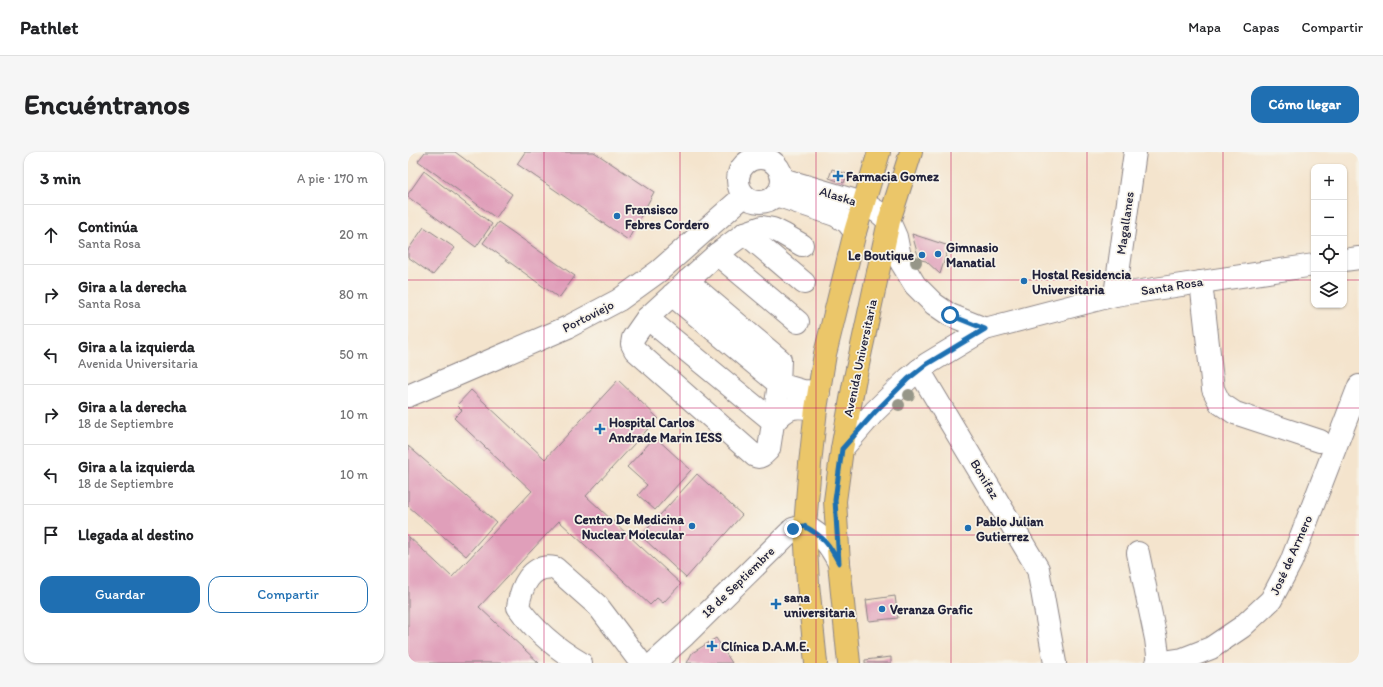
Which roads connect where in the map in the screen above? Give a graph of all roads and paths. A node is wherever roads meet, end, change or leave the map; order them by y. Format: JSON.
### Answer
{"nodes":[{"id":1,"x":879,"y":152,"type":"edge"},
{"id":2,"x":911,"y":152,"type":"edge"},
{"id":3,"x":1135,"y":152,"type":"edge"},
{"id":4,"x":770,"y":156,"type":"edge"},
{"id":5,"x":743,"y":160,"type":"edge"},
{"id":6,"x":779,"y":187,"type":"junction"},
{"id":7,"x":744,"y":196,"type":"junction"},
{"id":8,"x":863,"y":203,"type":"junction"},
{"id":9,"x":889,"y":221,"type":"junction"},
{"id":10,"x":855,"y":232,"type":"junction"},
{"id":11,"x":745,"y":233,"type":"junction"},
{"id":12,"x":802,"y":245,"type":"dead end"},
{"id":13,"x":717,"y":254,"type":"junction"},
{"id":14,"x":1359,"y":258,"type":"edge"},
{"id":15,"x":1347,"y":260,"type":"edge"},
{"id":16,"x":1311,"y":265,"type":"edge"},
{"id":17,"x":1201,"y":282,"type":"junction"},
{"id":18,"x":804,"y":283,"type":"dead end"},
{"id":19,"x":680,"y":288,"type":"junction"},
{"id":20,"x":1115,"y":294,"type":"junction"},
{"id":21,"x":647,"y":318,"type":"junction"},
{"id":22,"x":798,"y":322,"type":"dead end"},
{"id":23,"x":985,"y":329,"type":"junction"},
{"id":24,"x":919,"y":370,"type":"junction"},
{"id":25,"x":779,"y":384,"type":"junction"},
{"id":26,"x":1359,"y":386,"type":"edge"},
{"id":27,"x":408,"y":396,"type":"edge"},
{"id":28,"x":818,"y":401,"type":"junction"},
{"id":29,"x":774,"y":422,"type":"junction"},
{"id":30,"x":1320,"y":441,"type":"dead end"},
{"id":31,"x":842,"y":449,"type":"junction"},
{"id":32,"x":804,"y":526,"type":"junction"},
{"id":33,"x":1138,"y":553,"type":"dead end"},
{"id":34,"x":839,"y":563,"type":"junction"},
{"id":35,"x":581,"y":663,"type":"edge"},
{"id":36,"x":641,"y":663,"type":"edge"},
{"id":37,"x":654,"y":663,"type":"edge"},
{"id":38,"x":816,"y":663,"type":"edge"},
{"id":39,"x":849,"y":663,"type":"edge"},
{"id":40,"x":1055,"y":663,"type":"edge"},
{"id":41,"x":1158,"y":663,"type":"edge"}],
"edges":[{"from":1,"to":8,"type":"main road"},
{"from":2,"to":9,"type":"main road","name":"Avenida Universitaria"},
{"from":3,"to":20,"type":"street","name":"Magallanes"},
{"from":4,"to":5,"type":"street"},
{"from":4,"to":6,"type":"street"},
{"from":5,"to":7,"type":"street"},
{"from":6,"to":7,"type":"street"},
{"from":6,"to":8,"type":"street","name":"Alaska"},
{"from":6,"to":10,"type":"street","name":"Alaska"},
{"from":7,"to":27,"type":"street","name":"Portoviejo"},
{"from":8,"to":9,"type":"street","name":"Alaska"},
{"from":8,"to":10,"type":"main road"},
{"from":9,"to":23,"type":"street"},
{"from":9,"to":31,"type":"main road","name":"Avenida Universitaria"},
{"from":10,"to":28,"type":"main road"},
{"from":11,"to":12,"type":"street"},
{"from":11,"to":13,"type":"street"},
{"from":11,"to":18,"type":"street"},
{"from":13,"to":19,"type":"street"},
{"from":13,"to":22,"type":"street"},
{"from":14,"to":15,"type":"street"},
{"from":16,"to":17,"type":"street","name":"Santa Rosa"},
{"from":17,"to":20,"type":"street","name":"Santa Rosa"},
{"from":17,"to":30,"type":"street"},
{"from":19,"to":21,"type":"street"},
{"from":19,"to":25,"type":"street"},
{"from":20,"to":23,"type":"street","name":"Santa Rosa"},
{"from":21,"to":29,"type":"street"},
{"from":21,"to":29,"type":"street"},
{"from":23,"to":24,"type":"street","name":"Santa Rosa"},
{"from":24,"to":31,"type":"street","name":"Santa Rosa"},
{"from":24,"to":40,"type":"street","name":"Bonifaz"},
{"from":25,"to":28,"type":"street"},
{"from":25,"to":29,"type":"street"},
{"from":26,"to":41,"type":"street","name":"José de Armero"},
{"from":28,"to":29,"type":"street"},
{"from":28,"to":32,"type":"main road"},
{"from":31,"to":34,"type":"main road","name":"Avenida Universitaria"},
{"from":32,"to":34,"type":"street"},
{"from":32,"to":37,"type":"street","name":"18 de Septiembre"},
{"from":32,"to":38,"type":"main road"},
{"from":33,"to":41,"type":"street"},
{"from":34,"to":39,"type":"main road","name":"Avenida Universitaria"},
{"from":35,"to":36,"type":"street"}]}
